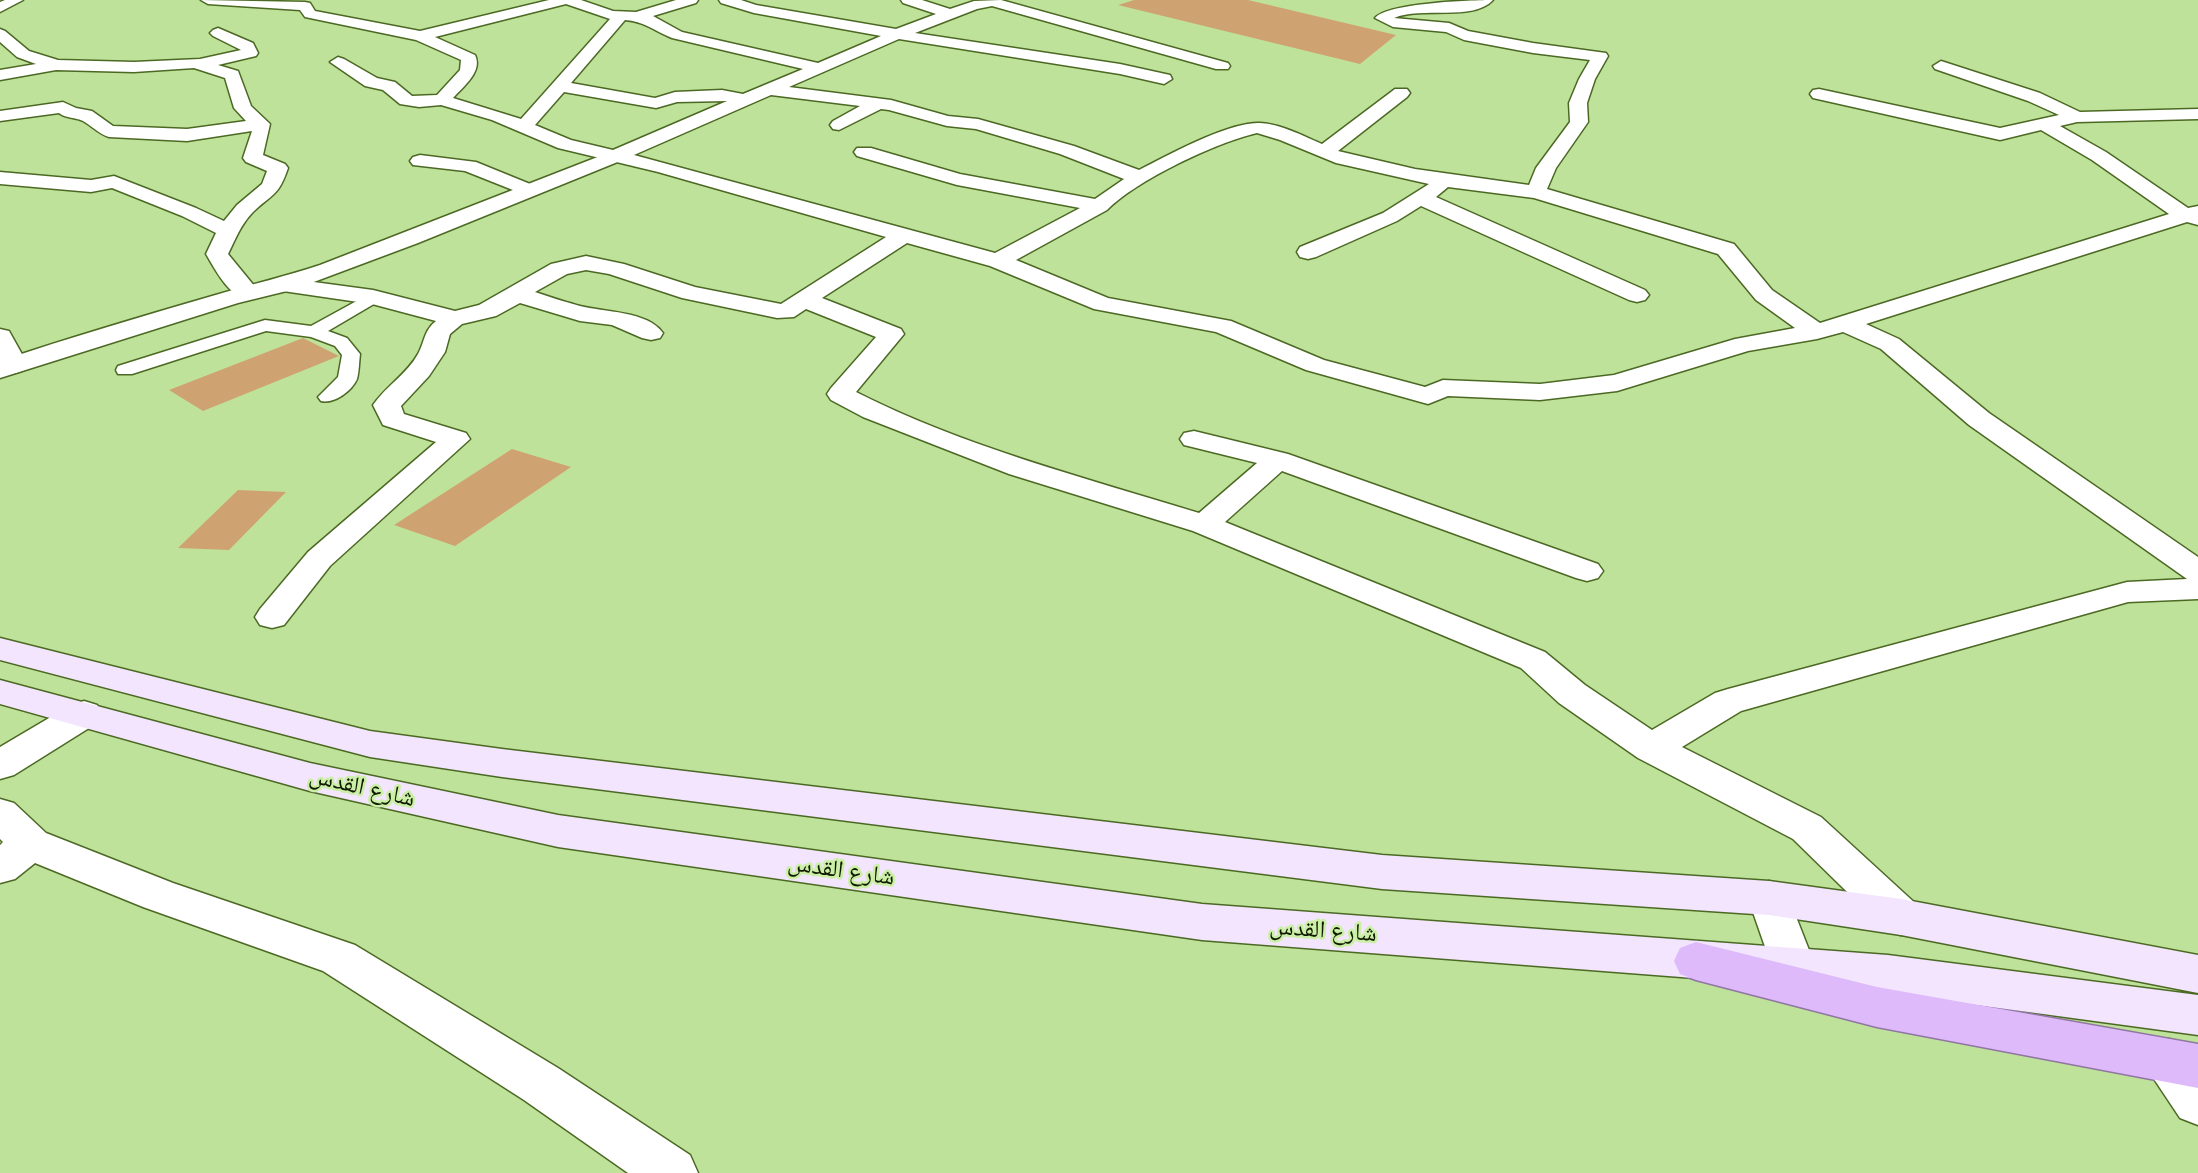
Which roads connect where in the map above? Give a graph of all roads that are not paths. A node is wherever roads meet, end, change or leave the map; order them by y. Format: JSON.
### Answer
{"nodes":[{"id":1,"x":16,"y":0,"type":"edge"},
{"id":2,"x":208,"y":0,"type":"edge"},
{"id":3,"x":567,"y":0,"type":"edge"},
{"id":4,"x":691,"y":0,"type":"edge"},
{"id":5,"x":726,"y":0,"type":"edge"},
{"id":6,"x":801,"y":0,"type":"edge"},
{"id":7,"x":908,"y":0,"type":"edge"},
{"id":8,"x":1486,"y":0,"type":"edge"},
{"id":9,"x":0,"y":8,"type":"edge"},
{"id":10,"x":950,"y":14,"type":"junction"},
{"id":11,"x":620,"y":16,"type":"junction"},
{"id":12,"x":637,"y":16,"type":"junction"},
{"id":13,"x":805,"y":17,"type":"junction"},
{"id":14,"x":218,"y":33,"type":"dead end"},
{"id":15,"x":900,"y":33,"type":"junction"},
{"id":16,"x":0,"y":34,"type":"edge"},
{"id":17,"x":420,"y":36,"type":"junction"},
{"id":18,"x":699,"y":39,"type":"junction"},
{"id":19,"x":687,"y":55,"type":"dead end"},
{"id":20,"x":338,"y":62,"type":"dead end"},
{"id":21,"x":201,"y":64,"type":"junction"},
{"id":22,"x":56,"y":65,"type":"junction"},
{"id":23,"x":1222,"y":66,"type":"dead end"},
{"id":24,"x":1941,"y":66,"type":"dead end"},
{"id":25,"x":820,"y":68,"type":"junction"},
{"id":26,"x":0,"y":75,"type":"edge"},
{"id":27,"x":1164,"y":79,"type":"dead end"},
{"id":28,"x":560,"y":86,"type":"junction"},
{"id":29,"x":769,"y":89,"type":"junction"},
{"id":30,"x":1401,"y":93,"type":"dead end"},
{"id":31,"x":1819,"y":94,"type":"dead end"},
{"id":32,"x":442,"y":100,"type":"junction"},
{"id":33,"x":748,"y":100,"type":"junction"},
{"id":34,"x":879,"y":104,"type":"junction"},
{"id":35,"x":791,"y":108,"type":"dead end"},
{"id":36,"x":2198,"y":114,"type":"edge"},
{"id":37,"x":0,"y":116,"type":"edge"},
{"id":38,"x":2077,"y":117,"type":"junction"},
{"id":39,"x":261,"y":124,"type":"junction"},
{"id":40,"x":839,"y":125,"type":"dead end"},
{"id":41,"x":2044,"y":125,"type":"junction"},
{"id":42,"x":524,"y":127,"type":"junction"},
{"id":43,"x":864,"y":152,"type":"dead end"},
{"id":44,"x":1327,"y":154,"type":"junction"},
{"id":45,"x":613,"y":157,"type":"junction"},
{"id":46,"x":420,"y":161,"type":"dead end"},
{"id":47,"x":1138,"y":177,"type":"junction"},
{"id":48,"x":0,"y":178,"type":"edge"},
{"id":49,"x":1447,"y":181,"type":"junction"},
{"id":50,"x":528,"y":190,"type":"junction"},
{"id":51,"x":1536,"y":192,"type":"junction"},
{"id":52,"x":1420,"y":198,"type":"junction"},
{"id":53,"x":1100,"y":206,"type":"junction"},
{"id":54,"x":2193,"y":216,"type":"edge"},
{"id":55,"x":228,"y":231,"type":"junction"},
{"id":56,"x":904,"y":236,"type":"junction"},
{"id":57,"x":1308,"y":252,"type":"dead end"},
{"id":58,"x":998,"y":261,"type":"junction"},
{"id":59,"x":285,"y":285,"type":"junction"},
{"id":60,"x":248,"y":293,"type":"junction"},
{"id":61,"x":517,"y":294,"type":"junction"},
{"id":62,"x":1637,"y":295,"type":"dead end"},
{"id":63,"x":373,"y":297,"type":"junction"},
{"id":64,"x":805,"y":300,"type":"junction"},
{"id":65,"x":455,"y":318,"type":"junction"},
{"id":66,"x":1830,"y":327,"type":"junction"},
{"id":67,"x":314,"y":332,"type":"junction"},
{"id":68,"x":651,"y":333,"type":"dead end"},
{"id":69,"x":0,"y":336,"type":"edge"},
{"id":70,"x":7,"y":367,"type":"edge"},
{"id":71,"x":125,"y":370,"type":"dead end"},
{"id":72,"x":328,"y":397,"type":"dead end"},
{"id":73,"x":1194,"y":439,"type":"dead end"},
{"id":74,"x":1278,"y":460,"type":"junction"},
{"id":75,"x":1204,"y":524,"type":"junction"},
{"id":76,"x":1587,"y":571,"type":"dead end"},
{"id":77,"x":2198,"y":572,"type":"edge"},
{"id":78,"x":2198,"y":589,"type":"edge"},
{"id":79,"x":272,"y":617,"type":"dead end"},
{"id":80,"x":0,"y":649,"type":"edge"},
{"id":81,"x":0,"y":692,"type":"edge"},
{"id":82,"x":84,"y":714,"type":"junction"},
{"id":83,"x":1651,"y":748,"type":"junction"},
{"id":84,"x":0,"y":765,"type":"edge"},
{"id":85,"x":0,"y":814,"type":"edge"},
{"id":86,"x":16,"y":856,"type":"edge"},
{"id":87,"x":1769,"y":898,"type":"junction"},
{"id":88,"x":1901,"y":917,"type":"junction"},
{"id":89,"x":1696,"y":961,"type":"junction"},
{"id":90,"x":1792,"y":968,"type":"junction"},
{"id":91,"x":2198,"y":974,"type":"edge"},
{"id":92,"x":2198,"y":1015,"type":"edge"},
{"id":93,"x":2192,"y":1072,"type":"edge"},
{"id":94,"x":672,"y":1173,"type":"edge"}],
"edges":[{"from":1,"to":9,"type":"street"},
{"from":2,"to":17,"type":"street"},
{"from":3,"to":11,"type":"street"},
{"from":3,"to":17,"type":"street"},
{"from":4,"to":12,"type":"street"},
{"from":5,"to":13,"type":"street"},
{"from":6,"to":13,"type":"street"},
{"from":7,"to":10,"type":"street"},
{"from":8,"to":51,"type":"street"},
{"from":10,"to":15,"type":"street"},
{"from":10,"to":23,"type":"street"},
{"from":11,"to":12,"type":"street"},
{"from":11,"to":28,"type":"street"},
{"from":12,"to":18,"type":"street"},
{"from":13,"to":15,"type":"street"},
{"from":14,"to":21,"type":"street"},
{"from":15,"to":25,"type":"street"},
{"from":15,"to":27,"type":"street"},
{"from":16,"to":22,"type":"street"},
{"from":17,"to":32,"type":"street"},
{"from":18,"to":19,"type":"street"},
{"from":18,"to":25,"type":"street"},
{"from":20,"to":32,"type":"street"},
{"from":21,"to":22,"type":"street"},
{"from":21,"to":39,"type":"street"},
{"from":22,"to":26,"type":"street"},
{"from":24,"to":38,"type":"street"},
{"from":25,"to":29,"type":"street"},
{"from":28,"to":33,"type":"street"},
{"from":28,"to":42,"type":"street"},
{"from":29,"to":33,"type":"street"},
{"from":29,"to":34,"type":"street"},
{"from":30,"to":44,"type":"street"},
{"from":31,"to":41,"type":"street"},
{"from":32,"to":42,"type":"street"},
{"from":33,"to":35,"type":"street"},
{"from":33,"to":45,"type":"street"},
{"from":34,"to":40,"type":"street"},
{"from":34,"to":47,"type":"street"},
{"from":36,"to":38,"type":"street"},
{"from":37,"to":39,"type":"street"},
{"from":38,"to":41,"type":"street"},
{"from":39,"to":55,"type":"street"},
{"from":41,"to":54,"type":"street"},
{"from":42,"to":45,"type":"street"},
{"from":43,"to":53,"type":"street"},
{"from":44,"to":47,"type":"street"},
{"from":44,"to":49,"type":"street"},
{"from":45,"to":50,"type":"street"},
{"from":45,"to":56,"type":"street"},
{"from":46,"to":50,"type":"street"},
{"from":47,"to":53,"type":"street"},
{"from":48,"to":55,"type":"street"},
{"from":49,"to":51,"type":"street"},
{"from":49,"to":52,"type":"street"},
{"from":50,"to":59,"type":"street"},
{"from":51,"to":66,"type":"street"},
{"from":52,"to":57,"type":"street"},
{"from":52,"to":62,"type":"street"},
{"from":53,"to":58,"type":"street"},
{"from":54,"to":66,"type":"street"},
{"from":55,"to":60,"type":"street"},
{"from":56,"to":58,"type":"street"},
{"from":56,"to":64,"type":"street"},
{"from":58,"to":66,"type":"street"},
{"from":59,"to":60,"type":"street"},
{"from":59,"to":63,"type":"street"},
{"from":60,"to":70,"type":"street"},
{"from":61,"to":64,"type":"street"},
{"from":61,"to":65,"type":"street"},
{"from":61,"to":68,"type":"street"},
{"from":63,"to":65,"type":"street"},
{"from":63,"to":67,"type":"lane"},
{"from":64,"to":75,"type":"street"},
{"from":65,"to":79,"type":"street"},
{"from":66,"to":77,"type":"street"},
{"from":67,"to":71,"type":"lane"},
{"from":67,"to":72,"type":"lane"},
{"from":69,"to":70,"type":"street"},
{"from":73,"to":74,"type":"street"},
{"from":74,"to":75,"type":"street"},
{"from":74,"to":76,"type":"street"},
{"from":75,"to":83,"type":"street"},
{"from":78,"to":83,"type":"street"},
{"from":80,"to":87,"type":"main road"},
{"from":81,"to":82,"type":"main road","name":"شارع القدس"},
{"from":82,"to":84,"type":"street"},
{"from":82,"to":89,"type":"main road","name":"شارع القدس"},
{"from":83,"to":88,"type":"street"},
{"from":85,"to":86,"type":"street"},
{"from":86,"to":94,"type":"street"},
{"from":87,"to":88,"type":"main road"},
{"from":87,"to":90,"type":"street"},
{"from":88,"to":91,"type":"main road"},
{"from":89,"to":90,"type":"main road","name":"شارع القدس"},
{"from":89,"to":93,"type":"highway"},
{"from":90,"to":92,"type":"main road","name":"شارع القدس"}]}
